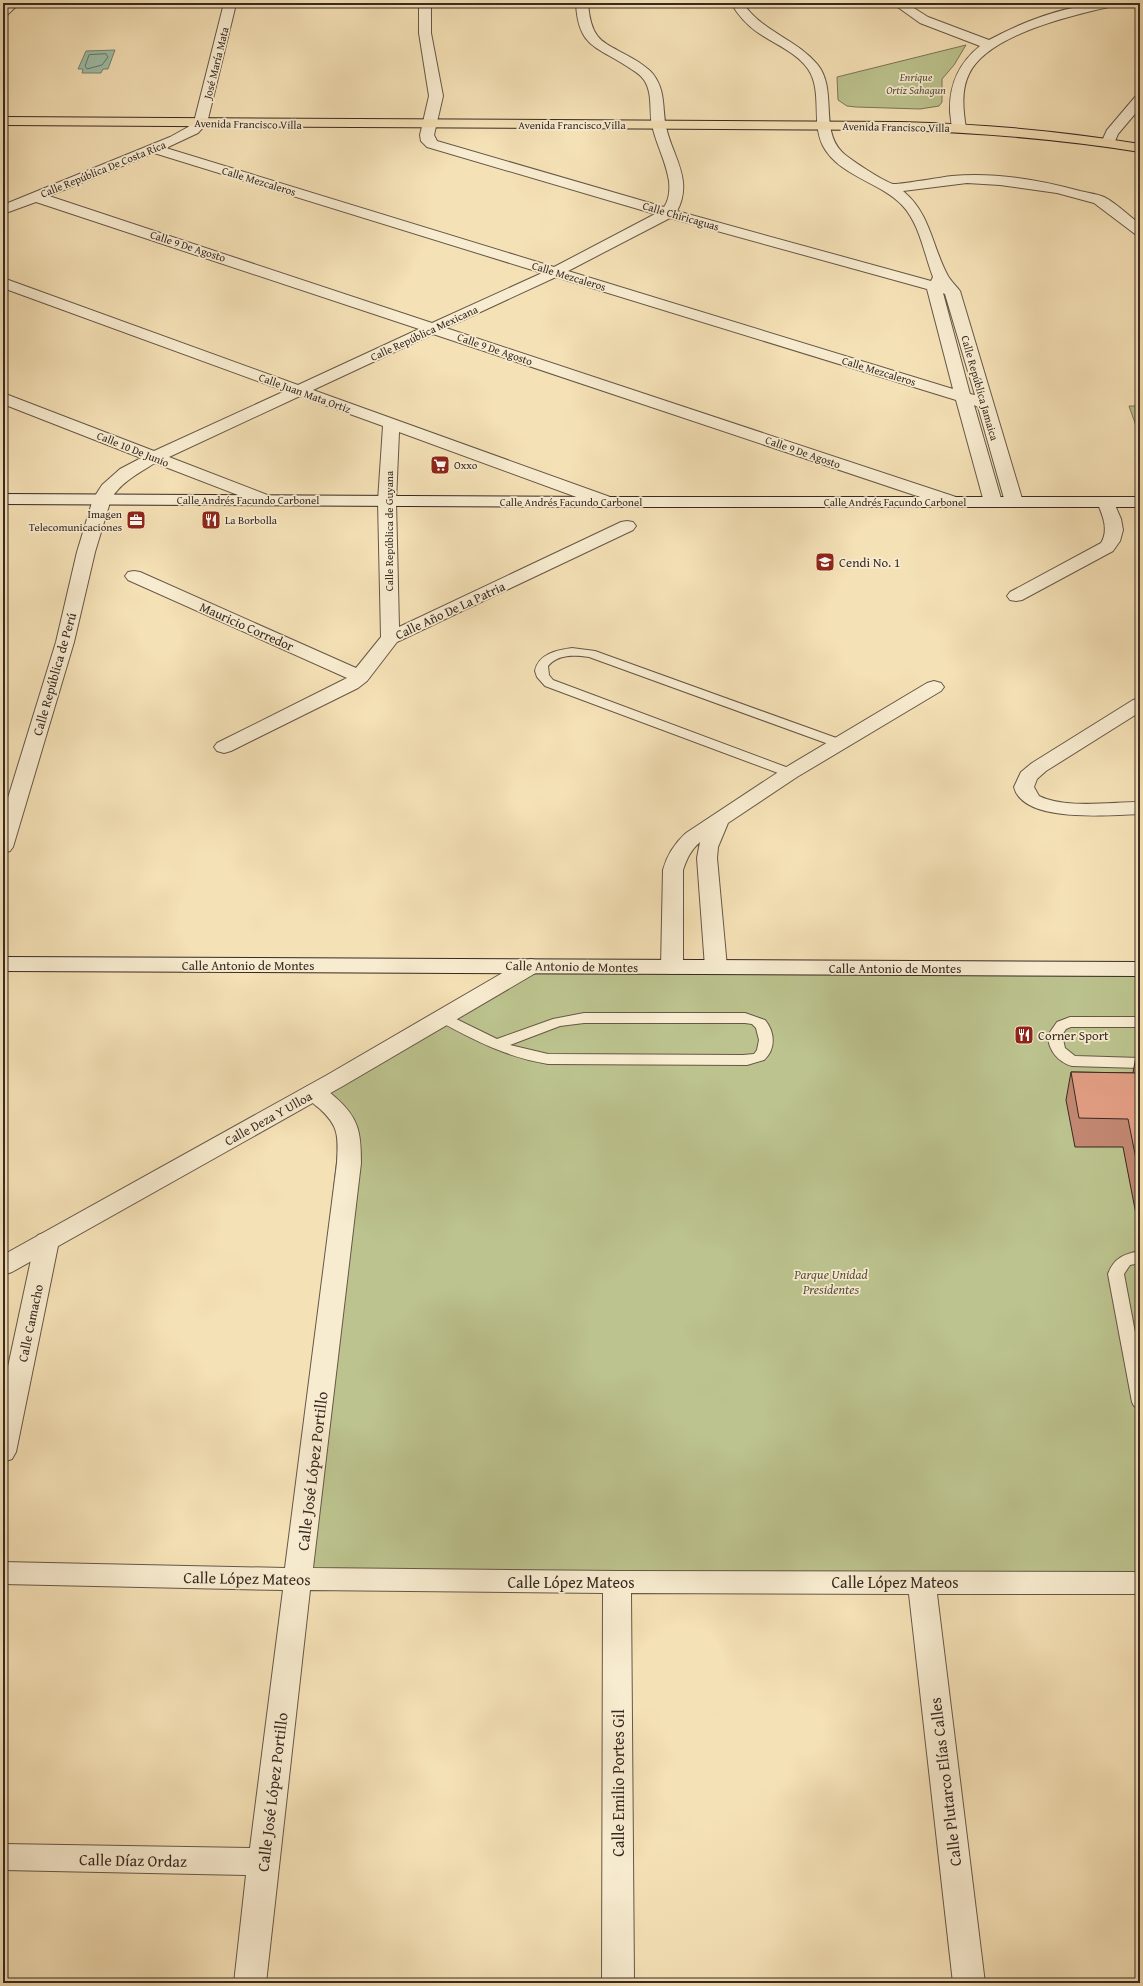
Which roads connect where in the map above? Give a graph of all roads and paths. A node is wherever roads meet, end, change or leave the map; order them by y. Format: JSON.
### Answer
{"nodes":[{"id":1,"x":14,"y":3,"type":"edge"},
{"id":2,"x":205,"y":3,"type":"edge"},
{"id":3,"x":425,"y":3,"type":"edge"},
{"id":4,"x":582,"y":3,"type":"edge"},
{"id":5,"x":737,"y":3,"type":"edge"},
{"id":6,"x":898,"y":3,"type":"edge"},
{"id":7,"x":1109,"y":3,"type":"edge"},
{"id":8,"x":230,"y":4,"type":"edge"},
{"id":9,"x":3,"y":12,"type":"edge"},
{"id":10,"x":989,"y":45,"type":"junction"},
{"id":11,"x":1140,"y":100,"type":"edge"},
{"id":12,"x":3,"y":110,"type":"edge"},
{"id":13,"x":202,"y":118,"type":"junction"},
{"id":14,"x":432,"y":120,"type":"junction"},
{"id":15,"x":659,"y":121,"type":"junction"},
{"id":16,"x":823,"y":121,"type":"junction"},
{"id":17,"x":3,"y":122,"type":"edge"},
{"id":18,"x":958,"y":123,"type":"junction"},
{"id":19,"x":1140,"y":137,"type":"edge"},
{"id":20,"x":1110,"y":138,"type":"junction"},
{"id":21,"x":1140,"y":148,"type":"edge"},
{"id":22,"x":154,"y":149,"type":"junction"},
{"id":23,"x":892,"y":189,"type":"junction"},
{"id":24,"x":37,"y":197,"type":"junction"},
{"id":25,"x":3,"y":210,"type":"edge"},
{"id":26,"x":668,"y":213,"type":"junction"},
{"id":27,"x":1140,"y":232,"type":"edge"},
{"id":28,"x":555,"y":272,"type":"junction"},
{"id":29,"x":3,"y":282,"type":"edge"},
{"id":30,"x":938,"y":282,"type":"junction"},
{"id":31,"x":433,"y":328,"type":"junction"},
{"id":32,"x":297,"y":391,"type":"junction"},
{"id":33,"x":963,"y":397,"type":"junction"},
{"id":34,"x":3,"y":398,"type":"edge"},
{"id":35,"x":984,"y":403,"type":"junction"},
{"id":36,"x":391,"y":424,"type":"junction"},
{"id":37,"x":153,"y":458,"type":"junction"},
{"id":38,"x":3,"y":499,"type":"edge"},
{"id":39,"x":102,"y":499,"type":"junction"},
{"id":40,"x":264,"y":500,"type":"junction"},
{"id":41,"x":387,"y":501,"type":"junction"},
{"id":42,"x":607,"y":502,"type":"junction"},
{"id":43,"x":953,"y":502,"type":"junction"},
{"id":44,"x":993,"y":502,"type":"junction"},
{"id":45,"x":1014,"y":502,"type":"junction"},
{"id":46,"x":1106,"y":502,"type":"junction"},
{"id":47,"x":1140,"y":502,"type":"edge"},
{"id":48,"x":627,"y":526,"type":"dead end"},
{"id":49,"x":134,"y":576,"type":"dead end"},
{"id":50,"x":1016,"y":596,"type":"dead end"},
{"id":51,"x":390,"y":638,"type":"junction"},
{"id":52,"x":360,"y":677,"type":"junction"},
{"id":53,"x":934,"y":687,"type":"dead end"},
{"id":54,"x":1140,"y":704,"type":"edge"},
{"id":55,"x":838,"y":743,"type":"junction"},
{"id":56,"x":224,"y":747,"type":"dead end"},
{"id":57,"x":790,"y":773,"type":"junction"},
{"id":58,"x":1140,"y":808,"type":"edge"},
{"id":59,"x":719,"y":820,"type":"junction"},
{"id":60,"x":3,"y":847,"type":"edge"},
{"id":61,"x":3,"y":964,"type":"edge"},
{"id":62,"x":531,"y":966,"type":"junction"},
{"id":63,"x":672,"y":967,"type":"junction"},
{"id":64,"x":716,"y":967,"type":"junction"},
{"id":65,"x":1140,"y":969,"type":"edge"},
{"id":66,"x":444,"y":1018,"type":"junction"},
{"id":67,"x":1140,"y":1022,"type":"edge"},
{"id":68,"x":495,"y":1045,"type":"junction"},
{"id":69,"x":1140,"y":1063,"type":"edge"},
{"id":70,"x":314,"y":1092,"type":"junction"},
{"id":71,"x":47,"y":1241,"type":"junction"},
{"id":72,"x":1140,"y":1257,"type":"edge"},
{"id":73,"x":3,"y":1266,"type":"edge"},
{"id":74,"x":1140,"y":1402,"type":"edge"},
{"id":75,"x":3,"y":1452,"type":"edge"},
{"id":76,"x":3,"y":1573,"type":"edge"},
{"id":77,"x":298,"y":1579,"type":"junction"},
{"id":78,"x":617,"y":1582,"type":"junction"},
{"id":79,"x":922,"y":1582,"type":"junction"},
{"id":80,"x":1140,"y":1583,"type":"edge"},
{"id":81,"x":3,"y":1858,"type":"edge"},
{"id":82,"x":263,"y":1862,"type":"junction"},
{"id":83,"x":250,"y":1983,"type":"edge"},
{"id":84,"x":618,"y":1983,"type":"edge"},
{"id":85,"x":969,"y":1983,"type":"edge"}],
"edges":[{"from":1,"to":9,"type":"street"},
{"from":2,"to":8,"type":"street"},
{"from":3,"to":14,"type":"street"},
{"from":4,"to":15,"type":"street"},
{"from":5,"to":16,"type":"street","name":"Calle República Jamaica"},
{"from":6,"to":10,"type":"street"},
{"from":7,"to":10,"type":"street"},
{"from":8,"to":13,"type":"street","name":"José María Mata"},
{"from":10,"to":18,"type":"street"},
{"from":11,"to":20,"type":"street"},
{"from":12,"to":13,"type":"main road","name":"Avenida Francisco Villa"},
{"from":13,"to":14,"type":"main road","name":"Avenida Francisco Villa"},
{"from":13,"to":17,"type":"main road","name":"Avenida Francisco Villa"},
{"from":13,"to":22,"type":"street","name":"Calle República De Costa Rica"},
{"from":14,"to":15,"type":"main road","name":"Avenida Francisco Villa"},
{"from":14,"to":26,"type":"street","name":"Calle Chiricaguas"},
{"from":15,"to":16,"type":"main road","name":"Avenida Francisco Villa"},
{"from":15,"to":26,"type":"street"},
{"from":16,"to":18,"type":"main road","name":"Avenida Francisco Villa"},
{"from":16,"to":23,"type":"street","name":"Calle República Jamaica"},
{"from":18,"to":20,"type":"main road","name":"Avenida Francisco Villa"},
{"from":19,"to":20,"type":"main road","name":"Avenida Francisco Villa"},
{"from":20,"to":21,"type":"main road","name":"Avenida Francisco Villa"},
{"from":22,"to":24,"type":"street","name":"Calle República De Costa Rica"},
{"from":22,"to":28,"type":"street","name":"Calle Mezcaleros"},
{"from":23,"to":27,"type":"street"},
{"from":23,"to":30,"type":"street","name":"Calle República Jamaica"},
{"from":24,"to":25,"type":"street","name":"Calle República De Costa Rica"},
{"from":24,"to":31,"type":"street","name":"Calle 9 De Agosto"},
{"from":26,"to":28,"type":"street","name":"Calle República Mexicana"},
{"from":26,"to":30,"type":"street","name":"Calle Chiricaguas"},
{"from":28,"to":31,"type":"street","name":"Calle República Mexicana"},
{"from":28,"to":33,"type":"street","name":"Calle Mezcaleros"},
{"from":29,"to":32,"type":"street","name":"Calle Juan Mata Ortiz"},
{"from":30,"to":33,"type":"street","name":"Calle República Jamaica"},
{"from":30,"to":35,"type":"street","name":"Calle República Jamaica"},
{"from":31,"to":32,"type":"street","name":"Calle República Mexicana"},
{"from":31,"to":43,"type":"street","name":"Calle 9 De Agosto"},
{"from":32,"to":36,"type":"street","name":"Calle Juan Mata Ortiz"},
{"from":32,"to":37,"type":"street","name":"Calle República Mexicana"},
{"from":33,"to":35,"type":"street","name":"Calle Mezcaleros"},
{"from":33,"to":44,"type":"street","name":"Calle República Jamaica"},
{"from":34,"to":37,"type":"street","name":"Calle 10 De Junio"},
{"from":35,"to":45,"type":"street","name":"Calle República Jamaica"},
{"from":36,"to":41,"type":"street","name":"Calle República de Guyana"},
{"from":36,"to":42,"type":"street","name":"Calle Juan Mata Ortiz"},
{"from":37,"to":39,"type":"street","name":"Calle República Mexicana"},
{"from":37,"to":40,"type":"street","name":"Calle 10 De Junio"},
{"from":38,"to":39,"type":"street","name":"Calle Andrés Facundo Carbonel"},
{"from":39,"to":40,"type":"street","name":"Calle Andrés Facundo Carbonel"},
{"from":39,"to":60,"type":"street","name":"Calle República de Perú"},
{"from":40,"to":41,"type":"street","name":"Calle Andrés Facundo Carbonel"},
{"from":41,"to":42,"type":"street","name":"Calle Andrés Facundo Carbonel"},
{"from":41,"to":51,"type":"street","name":"Calle República de Guyana"},
{"from":42,"to":43,"type":"street","name":"Calle Andrés Facundo Carbonel"},
{"from":43,"to":44,"type":"street","name":"Calle Andrés Facundo Carbonel"},
{"from":44,"to":45,"type":"street","name":"Calle Andrés Facundo Carbonel"},
{"from":45,"to":46,"type":"street","name":"Calle Andrés Facundo Carbonel"},
{"from":46,"to":47,"type":"street","name":"Calle Andrés Facundo Carbonel"},
{"from":46,"to":50,"type":"street"},
{"from":48,"to":51,"type":"street","name":"Calle Año De La Patria"},
{"from":49,"to":52,"type":"street","name":"Mauricio Corredor"},
{"from":51,"to":52,"type":"street","name":"Calle Año De La Patria"},
{"from":52,"to":56,"type":"street","name":"Calle Año De La Patria"},
{"from":53,"to":55,"type":"street"},
{"from":54,"to":58,"type":"street"},
{"from":55,"to":57,"type":"street"},
{"from":55,"to":57,"type":"lane"},
{"from":57,"to":59,"type":"street"},
{"from":59,"to":63,"type":"street"},
{"from":59,"to":64,"type":"street"},
{"from":61,"to":62,"type":"street","name":"Calle Antonio de Montes"},
{"from":62,"to":63,"type":"street","name":"Calle Antonio de Montes"},
{"from":62,"to":66,"type":"street","name":"Calle Deza Y Ulloa"},
{"from":63,"to":64,"type":"street","name":"Calle Antonio de Montes"},
{"from":64,"to":65,"type":"street","name":"Calle Antonio de Montes"},
{"from":66,"to":68,"type":"lane"},
{"from":66,"to":70,"type":"street","name":"Calle Deza Y Ulloa"},
{"from":67,"to":69,"type":"lane"},
{"from":68,"to":68,"type":"lane"},
{"from":70,"to":71,"type":"street","name":"Calle Deza Y Ulloa"},
{"from":70,"to":77,"type":"street","name":"Calle José López Portillo"},
{"from":71,"to":73,"type":"street","name":"Calle Deza Y Ulloa"},
{"from":71,"to":75,"type":"street","name":"Calle Camacho"},
{"from":72,"to":74,"type":"lane"},
{"from":76,"to":77,"type":"street","name":"Calle López Mateos"},
{"from":77,"to":78,"type":"street","name":"Calle López Mateos"},
{"from":77,"to":82,"type":"street","name":"Calle José López Portillo"},
{"from":78,"to":79,"type":"street","name":"Calle López Mateos"},
{"from":78,"to":84,"type":"street","name":"Calle Emilio Portes Gil"},
{"from":79,"to":80,"type":"street","name":"Calle López Mateos"},
{"from":79,"to":85,"type":"street","name":"Calle Plutarco Elías Calles"},
{"from":81,"to":82,"type":"street","name":"Calle Díaz Ordaz"},
{"from":82,"to":83,"type":"street","name":"Calle José López Portillo"}]}
